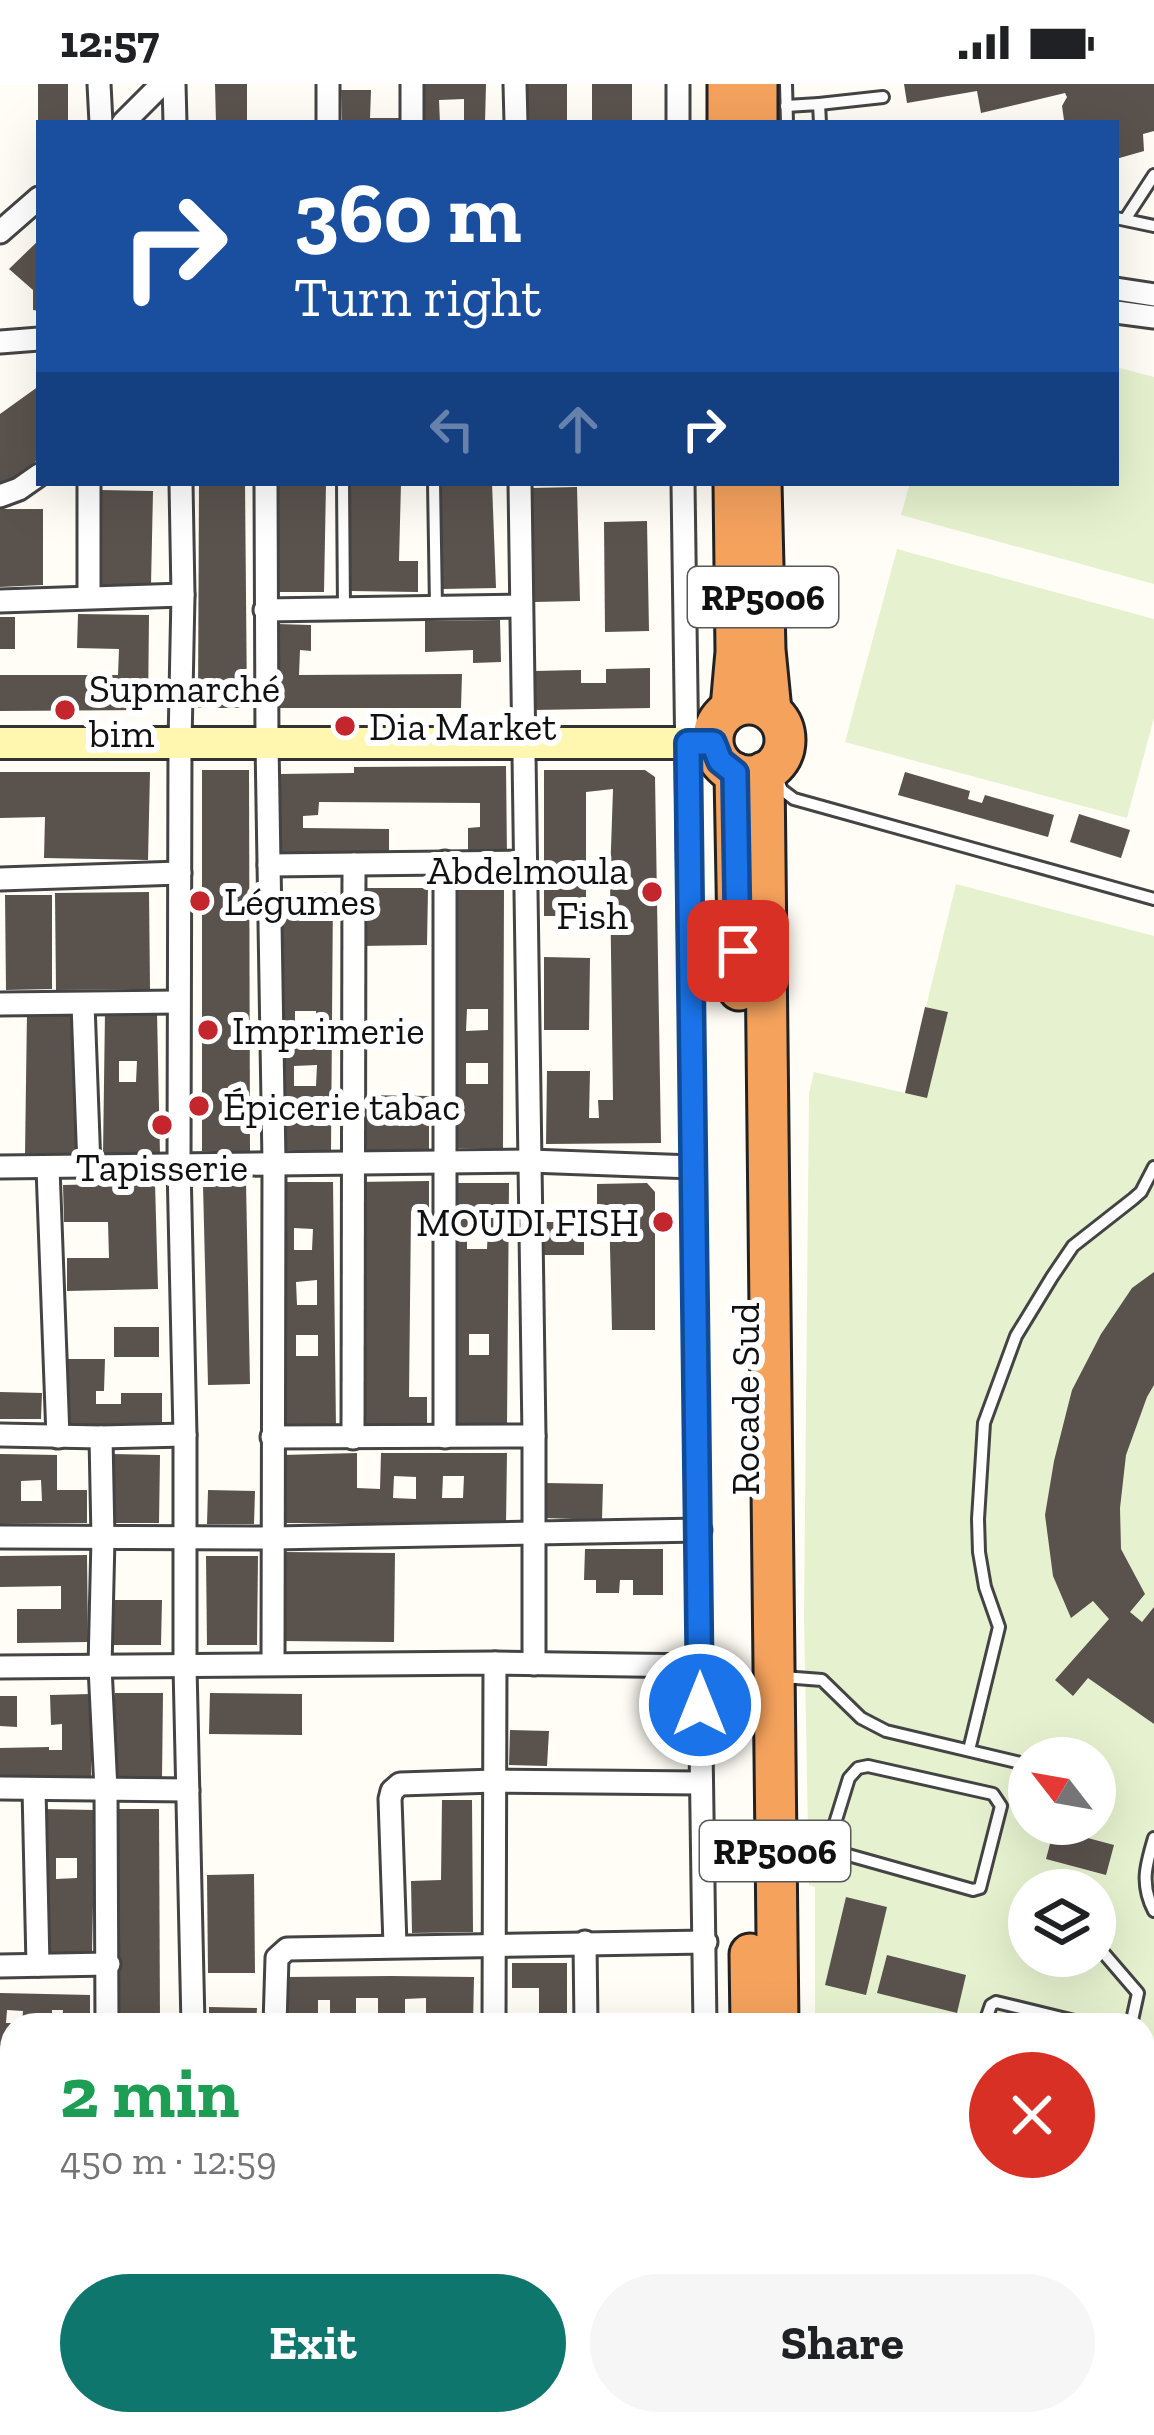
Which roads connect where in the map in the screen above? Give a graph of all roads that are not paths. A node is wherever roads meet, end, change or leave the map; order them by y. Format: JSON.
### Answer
{"nodes":[{"id":1,"x":99,"y":84,"type":"edge"},
{"id":2,"x":162,"y":84,"type":"edge"},
{"id":3,"x":174,"y":84,"type":"edge"},
{"id":4,"x":328,"y":84,"type":"edge"},
{"id":5,"x":412,"y":84,"type":"edge"},
{"id":6,"x":515,"y":84,"type":"edge"},
{"id":7,"x":678,"y":84,"type":"edge"},
{"id":8,"x":728,"y":84,"type":"edge"},
{"id":9,"x":786,"y":84,"type":"edge"},
{"id":10,"x":883,"y":97,"type":"dead end"},
{"id":11,"x":767,"y":104,"type":"edge"},
{"id":12,"x":819,"y":104,"type":"junction"},
{"id":13,"x":101,"y":120,"type":"edge"},
{"id":14,"x":126,"y":120,"type":"edge"},
{"id":15,"x":175,"y":120,"type":"edge"},
{"id":16,"x":328,"y":120,"type":"edge"},
{"id":17,"x":412,"y":120,"type":"edge"},
{"id":18,"x":516,"y":120,"type":"edge"},
{"id":19,"x":678,"y":120,"type":"edge"},
{"id":20,"x":728,"y":120,"type":"edge"},
{"id":21,"x":820,"y":120,"type":"edge"},
{"id":22,"x":1154,"y":175,"type":"edge"},
{"id":23,"x":36,"y":201,"type":"edge"},
{"id":24,"x":1121,"y":218,"type":"edge"},
{"id":25,"x":1154,"y":226,"type":"edge"},
{"id":26,"x":0,"y":232,"type":"edge"},
{"id":27,"x":1119,"y":289,"type":"edge"},
{"id":28,"x":1154,"y":295,"type":"edge"},
{"id":29,"x":1119,"y":312,"type":"edge"},
{"id":30,"x":1154,"y":317,"type":"edge"},
{"id":31,"x":36,"y":339,"type":"edge"},
{"id":32,"x":0,"y":342,"type":"edge"},
{"id":33,"x":36,"y":477,"type":"edge"},
{"id":34,"x":89,"y":486,"type":"edge"},
{"id":35,"x":181,"y":486,"type":"edge"},
{"id":36,"x":266,"y":486,"type":"edge"},
{"id":37,"x":343,"y":486,"type":"edge"},
{"id":38,"x":434,"y":486,"type":"edge"},
{"id":39,"x":520,"y":486,"type":"edge"},
{"id":40,"x":684,"y":486,"type":"edge"},
{"id":41,"x":734,"y":486,"type":"edge"},
{"id":42,"x":761,"y":486,"type":"edge"},
{"id":43,"x":0,"y":496,"type":"edge"},
{"id":44,"x":183,"y":595,"type":"junction"},
{"id":45,"x":89,"y":597,"type":"junction"},
{"id":46,"x":0,"y":601,"type":"edge"},
{"id":47,"x":521,"y":606,"type":"junction"},
{"id":48,"x":436,"y":608,"type":"junction"},
{"id":49,"x":344,"y":609,"type":"junction"},
{"id":50,"x":265,"y":610,"type":"junction"},
{"id":51,"x":771,"y":711,"type":"junction"},
{"id":52,"x":524,"y":742,"type":"junction"},
{"id":53,"x":0,"y":743,"type":"edge"},
{"id":54,"x":180,"y":743,"type":"junction"},
{"id":55,"x":267,"y":743,"type":"junction"},
{"id":56,"x":734,"y":751,"type":"junction"},
{"id":57,"x":445,"y":862,"type":"junction"},
{"id":58,"x":525,"y":862,"type":"junction"},
{"id":59,"x":354,"y":864,"type":"junction"},
{"id":60,"x":269,"y":866,"type":"junction"},
{"id":61,"x":180,"y":873,"type":"junction"},
{"id":62,"x":0,"y":879,"type":"edge"},
{"id":63,"x":1154,"y":899,"type":"edge"},
{"id":64,"x":178,"y":1002,"type":"junction"},
{"id":65,"x":0,"y":1004,"type":"edge"},
{"id":66,"x":83,"y":1004,"type":"junction"},
{"id":67,"x":445,"y":1161,"type":"junction"},
{"id":68,"x":530,"y":1161,"type":"junction"},
{"id":69,"x":274,"y":1162,"type":"junction"},
{"id":70,"x":354,"y":1163,"type":"junction"},
{"id":71,"x":179,"y":1165,"type":"junction"},
{"id":72,"x":0,"y":1167,"type":"edge"},
{"id":73,"x":88,"y":1167,"type":"junction"},
{"id":74,"x":693,"y":1167,"type":"junction"},
{"id":75,"x":1154,"y":1167,"type":"edge"},
{"id":76,"x":48,"y":1168,"type":"junction"},
{"id":77,"x":185,"y":1435,"type":"junction"},
{"id":78,"x":0,"y":1436,"type":"edge"},
{"id":79,"x":58,"y":1436,"type":"junction"},
{"id":80,"x":534,"y":1436,"type":"junction"},
{"id":81,"x":101,"y":1437,"type":"junction"},
{"id":82,"x":272,"y":1437,"type":"junction"},
{"id":83,"x":446,"y":1437,"type":"junction"},
{"id":84,"x":353,"y":1438,"type":"junction"},
{"id":85,"x":700,"y":1530,"type":"junction"},
{"id":86,"x":534,"y":1533,"type":"junction"},
{"id":87,"x":0,"y":1538,"type":"edge"},
{"id":88,"x":103,"y":1538,"type":"junction"},
{"id":89,"x":186,"y":1538,"type":"junction"},
{"id":90,"x":273,"y":1538,"type":"junction"},
{"id":91,"x":273,"y":1664,"type":"junction"},
{"id":92,"x":495,"y":1664,"type":"junction"},
{"id":93,"x":534,"y":1664,"type":"junction"},
{"id":94,"x":185,"y":1666,"type":"junction"},
{"id":95,"x":700,"y":1666,"type":"junction"},
{"id":96,"x":0,"y":1667,"type":"edge"},
{"id":97,"x":100,"y":1667,"type":"junction"},
{"id":98,"x":773,"y":1677,"type":"junction"},
{"id":99,"x":969,"y":1750,"type":"junction"},
{"id":100,"x":1008,"y":1760,"type":"edge"},
{"id":101,"x":495,"y":1781,"type":"junction"},
{"id":102,"x":701,"y":1783,"type":"junction"},
{"id":103,"x":0,"y":1788,"type":"edge"},
{"id":104,"x":34,"y":1789,"type":"junction"},
{"id":105,"x":106,"y":1790,"type":"junction"},
{"id":106,"x":188,"y":1790,"type":"junction"},
{"id":107,"x":775,"y":1834,"type":"junction"},
{"id":108,"x":1154,"y":1838,"type":"edge"},
{"id":109,"x":827,"y":1849,"type":"junction"},
{"id":110,"x":1154,"y":1911,"type":"edge"},
{"id":111,"x":585,"y":1942,"type":"junction"},
{"id":112,"x":706,"y":1942,"type":"junction"},
{"id":113,"x":496,"y":1945,"type":"junction"},
{"id":114,"x":395,"y":1946,"type":"junction"},
{"id":115,"x":109,"y":1964,"type":"junction"},
{"id":116,"x":38,"y":1965,"type":"junction"},
{"id":117,"x":0,"y":1966,"type":"edge"},
{"id":118,"x":1116,"y":1967,"type":"edge"},
{"id":119,"x":107,"y":2013,"type":"edge"},
{"id":120,"x":193,"y":2013,"type":"edge"},
{"id":121,"x":275,"y":2013,"type":"edge"},
{"id":122,"x":494,"y":2013,"type":"edge"},
{"id":123,"x":586,"y":2013,"type":"edge"},
{"id":124,"x":705,"y":2013,"type":"edge"},
{"id":125,"x":751,"y":2013,"type":"edge"},
{"id":126,"x":778,"y":2013,"type":"edge"},
{"id":127,"x":988,"y":2013,"type":"edge"},
{"id":128,"x":1041,"y":2013,"type":"edge"},
{"id":129,"x":1134,"y":2013,"type":"edge"}],
"edges":[{"from":1,"to":13,"type":"street"},
{"from":2,"to":14,"type":"street"},
{"from":3,"to":15,"type":"street"},
{"from":4,"to":16,"type":"street"},
{"from":5,"to":17,"type":"street"},
{"from":6,"to":18,"type":"street"},
{"from":7,"to":19,"type":"street"},
{"from":8,"to":20,"type":"highway"},
{"from":9,"to":11,"type":"lane"},
{"from":10,"to":12,"type":"lane"},
{"from":11,"to":12,"type":"lane"},
{"from":12,"to":21,"type":"lane"},
{"from":22,"to":24,"type":"lane"},
{"from":23,"to":26,"type":"street"},
{"from":24,"to":25,"type":"lane"},
{"from":27,"to":28,"type":"street"},
{"from":29,"to":30,"type":"street"},
{"from":31,"to":32,"type":"street"},
{"from":33,"to":43,"type":"street"},
{"from":34,"to":45,"type":"street"},
{"from":35,"to":44,"type":"street"},
{"from":36,"to":50,"type":"street"},
{"from":37,"to":49,"type":"lane"},
{"from":38,"to":48,"type":"lane"},
{"from":39,"to":47,"type":"street"},
{"from":40,"to":56,"type":"street"},
{"from":41,"to":56,"type":"highway","number":"RP5006"},
{"from":42,"to":51,"type":"highway","number":"RP5006"},
{"from":44,"to":45,"type":"street"},
{"from":44,"to":54,"type":"street"},
{"from":45,"to":46,"type":"street"},
{"from":47,"to":48,"type":"street"},
{"from":47,"to":52,"type":"street"},
{"from":48,"to":49,"type":"street"},
{"from":49,"to":50,"type":"street"},
{"from":50,"to":55,"type":"street"},
{"from":51,"to":56,"type":"highway"},
{"from":51,"to":56,"type":"highway","number":"RP5006"},
{"from":52,"to":55,"type":"street"},
{"from":52,"to":56,"type":"street"},
{"from":52,"to":58,"type":"street"},
{"from":53,"to":54,"type":"street"},
{"from":54,"to":55,"type":"street"},
{"from":54,"to":61,"type":"street"},
{"from":55,"to":60,"type":"street"},
{"from":56,"to":63,"type":"lane"},
{"from":56,"to":74,"type":"street"},
{"from":56,"to":98,"type":"highway","name":"Rocade Sud","number":"RP5006"},
{"from":56,"to":125,"type":"highway","name":"Rocade Sud","number":"RP5006"},
{"from":57,"to":58,"type":"street"},
{"from":57,"to":59,"type":"street"},
{"from":57,"to":67,"type":"street"},
{"from":58,"to":68,"type":"street"},
{"from":59,"to":60,"type":"street"},
{"from":59,"to":70,"type":"street"},
{"from":60,"to":69,"type":"street"},
{"from":61,"to":62,"type":"street"},
{"from":61,"to":64,"type":"street"},
{"from":64,"to":66,"type":"street"},
{"from":64,"to":71,"type":"street"},
{"from":65,"to":66,"type":"street"},
{"from":66,"to":73,"type":"street"},
{"from":67,"to":68,"type":"street"},
{"from":67,"to":70,"type":"street"},
{"from":67,"to":83,"type":"street"},
{"from":68,"to":74,"type":"street"},
{"from":68,"to":80,"type":"street"},
{"from":69,"to":70,"type":"street"},
{"from":69,"to":71,"type":"street"},
{"from":69,"to":82,"type":"street"},
{"from":70,"to":84,"type":"street"},
{"from":71,"to":73,"type":"street"},
{"from":71,"to":77,"type":"street"},
{"from":72,"to":76,"type":"street"},
{"from":73,"to":76,"type":"street"},
{"from":74,"to":85,"type":"street"},
{"from":75,"to":99,"type":"lane"},
{"from":76,"to":79,"type":"street"},
{"from":77,"to":81,"type":"street"},
{"from":77,"to":89,"type":"street"},
{"from":78,"to":79,"type":"street"},
{"from":79,"to":81,"type":"street"},
{"from":80,"to":83,"type":"street"},
{"from":80,"to":86,"type":"street"},
{"from":81,"to":88,"type":"street"},
{"from":82,"to":84,"type":"street"},
{"from":82,"to":90,"type":"street"},
{"from":83,"to":84,"type":"street"},
{"from":85,"to":86,"type":"street"},
{"from":85,"to":95,"type":"street"},
{"from":86,"to":90,"type":"street"},
{"from":86,"to":93,"type":"street"},
{"from":87,"to":88,"type":"street"},
{"from":88,"to":89,"type":"street"},
{"from":88,"to":97,"type":"street"},
{"from":89,"to":90,"type":"street"},
{"from":89,"to":94,"type":"street"},
{"from":90,"to":91,"type":"street"},
{"from":91,"to":92,"type":"street"},
{"from":91,"to":94,"type":"street"},
{"from":92,"to":93,"type":"street"},
{"from":92,"to":101,"type":"street"},
{"from":93,"to":95,"type":"street"},
{"from":94,"to":97,"type":"street"},
{"from":94,"to":106,"type":"street"},
{"from":95,"to":102,"type":"street"},
{"from":96,"to":97,"type":"street"},
{"from":97,"to":105,"type":"street"},
{"from":98,"to":99,"type":"lane"},
{"from":98,"to":107,"type":"highway","number":"RP5006"},
{"from":99,"to":100,"type":"lane"},
{"from":101,"to":102,"type":"street"},
{"from":101,"to":113,"type":"street"},
{"from":101,"to":114,"type":"street"},
{"from":102,"to":112,"type":"street"},
{"from":103,"to":104,"type":"street"},
{"from":104,"to":105,"type":"street"},
{"from":104,"to":116,"type":"street"},
{"from":105,"to":106,"type":"street"},
{"from":105,"to":115,"type":"street"},
{"from":106,"to":120,"type":"street"},
{"from":107,"to":109,"type":"lane"},
{"from":107,"to":126,"type":"highway","number":"RP5006"},
{"from":108,"to":110,"type":"lane"},
{"from":109,"to":109,"type":"lane"},
{"from":111,"to":112,"type":"street"},
{"from":111,"to":113,"type":"street"},
{"from":111,"to":123,"type":"street"},
{"from":112,"to":124,"type":"street"},
{"from":113,"to":114,"type":"street"},
{"from":113,"to":122,"type":"street"},
{"from":114,"to":121,"type":"street"},
{"from":115,"to":116,"type":"street"},
{"from":115,"to":119,"type":"street"},
{"from":116,"to":117,"type":"street"},
{"from":118,"to":129,"type":"lane"},
{"from":127,"to":128,"type":"lane"}]}
